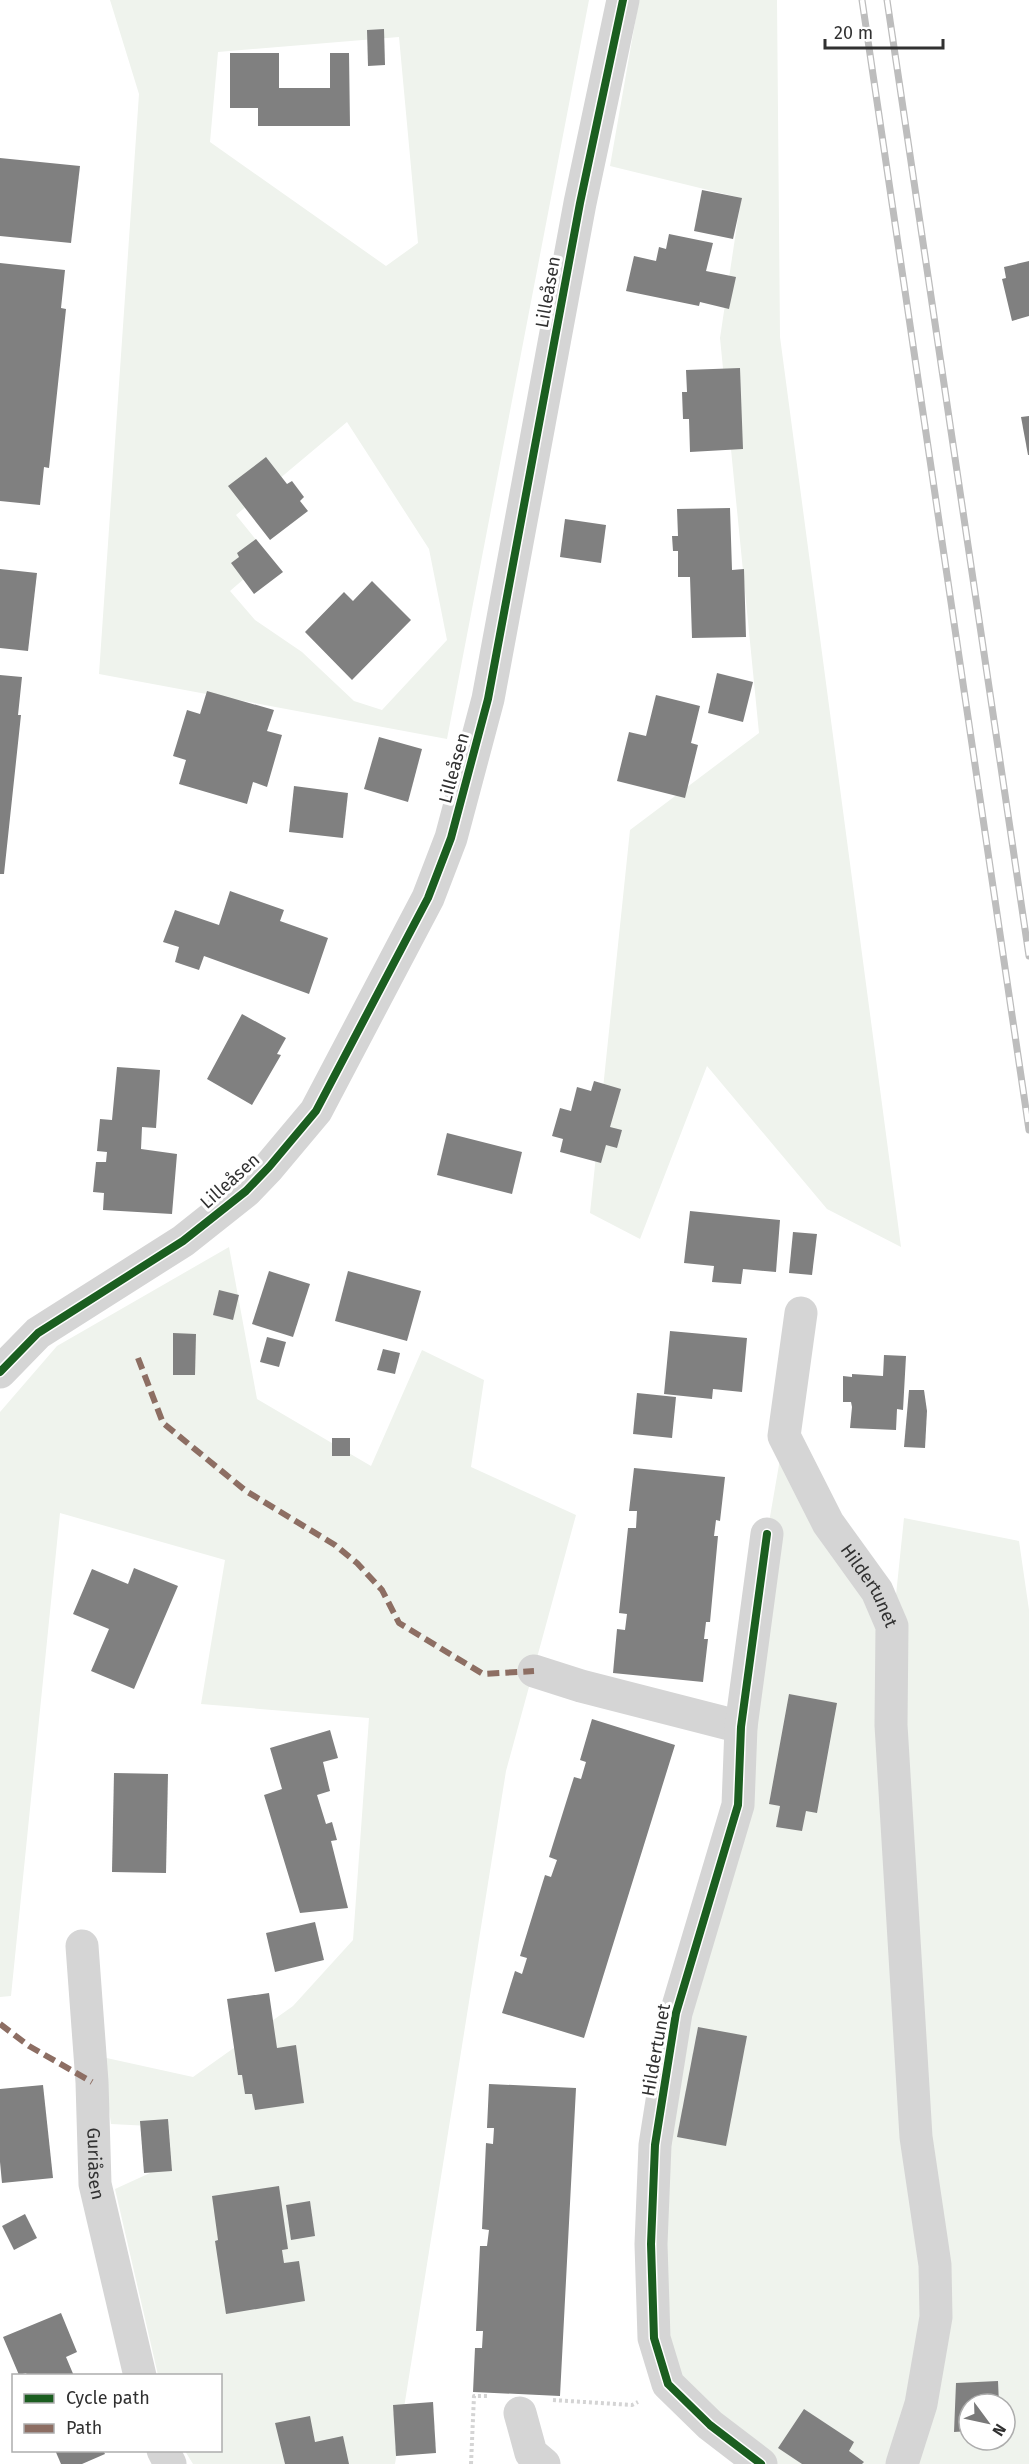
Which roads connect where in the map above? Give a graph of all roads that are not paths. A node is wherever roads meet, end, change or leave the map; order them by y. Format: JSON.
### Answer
{"nodes":[{"id":1,"x":623,"y":0,"type":"edge"},
{"id":2,"x":801,"y":1313,"type":"dead end"},
{"id":3,"x":0,"y":1372,"type":"edge"},
{"id":4,"x":767,"y":1534,"type":"dead end"},
{"id":5,"x":534,"y":1671,"type":"dead end"},
{"id":6,"x":741,"y":1727,"type":"junction"},
{"id":7,"x":82,"y":1946,"type":"dead end"},
{"id":8,"x":140,"y":2374,"type":"edge"},
{"id":9,"x":520,"y":2412,"type":"dead end"},
{"id":10,"x":544,"y":2464,"type":"edge"},
{"id":11,"x":761,"y":2464,"type":"edge"},
{"id":12,"x":902,"y":2464,"type":"edge"}],
"edges":[{"from":1,"to":3,"type":"street","name":"Lilleåsen"},
{"from":2,"to":12,"type":"street","name":"Hildertunet"},
{"from":4,"to":6,"type":"street","name":"Hildertunet"},
{"from":5,"to":6,"type":"street"},
{"from":6,"to":11,"type":"street","name":"Hildertunet"},
{"from":7,"to":8,"type":"street","name":"Guriåsen"},
{"from":9,"to":10,"type":"street"}]}
